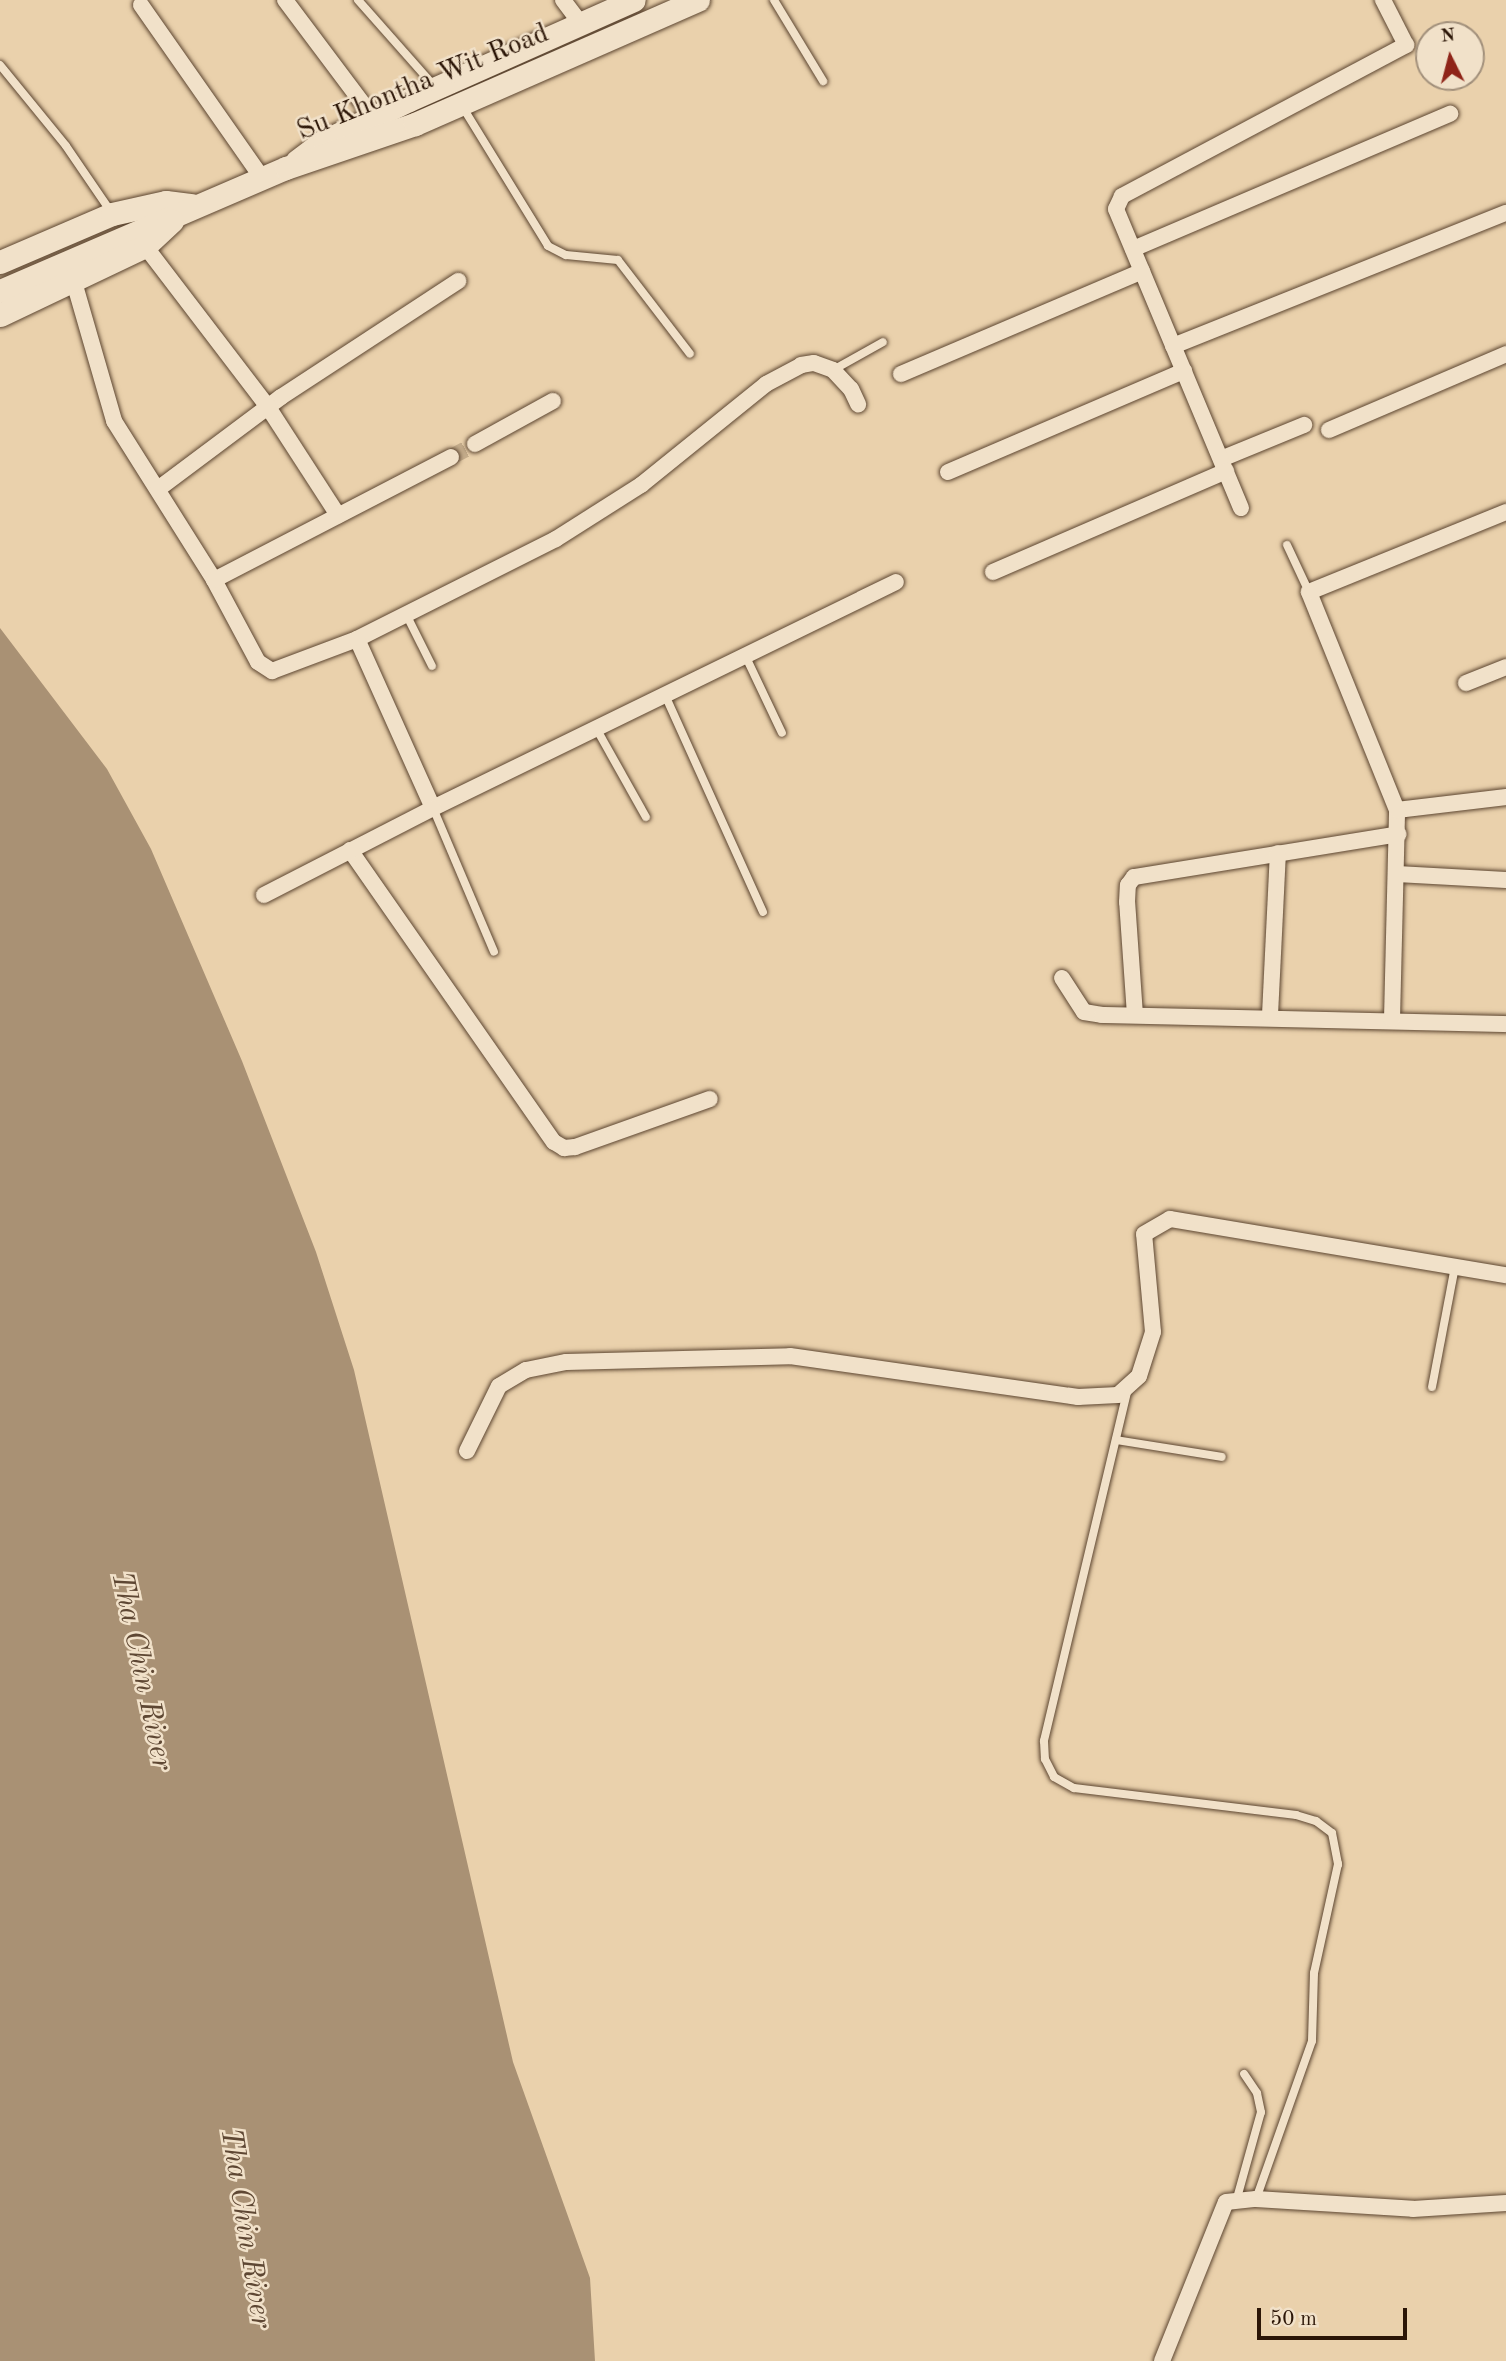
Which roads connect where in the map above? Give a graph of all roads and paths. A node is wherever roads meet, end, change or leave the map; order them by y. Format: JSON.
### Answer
{"nodes":[{"id":1,"x":285,"y":0,"type":"edge"},
{"id":2,"x":358,"y":0,"type":"edge"},
{"id":3,"x":563,"y":0,"type":"edge"},
{"id":4,"x":634,"y":0,"type":"edge"},
{"id":5,"x":698,"y":0,"type":"edge"},
{"id":6,"x":774,"y":0,"type":"edge"},
{"id":7,"x":1383,"y":0,"type":"edge"},
{"id":8,"x":141,"y":5,"type":"dead end"},
{"id":9,"x":581,"y":24,"type":"junction"},
{"id":10,"x":0,"y":65,"type":"edge"},
{"id":11,"x":823,"y":81,"type":"dead end"},
{"id":12,"x":436,"y":88,"type":"junction"},
{"id":13,"x":461,"y":104,"type":"junction"},
{"id":14,"x":1450,"y":114,"type":"dead end"},
{"id":15,"x":380,"y":126,"type":"junction"},
{"id":16,"x":262,"y":178,"type":"junction"},
{"id":17,"x":190,"y":207,"type":"junction"},
{"id":18,"x":1506,"y":213,"type":"edge"},
{"id":19,"x":113,"y":214,"type":"junction"},
{"id":20,"x":145,"y":246,"type":"junction"},
{"id":21,"x":1133,"y":249,"type":"junction"},
{"id":22,"x":0,"y":262,"type":"edge"},
{"id":23,"x":1142,"y":271,"type":"junction"},
{"id":24,"x":457,"y":281,"type":"dead end"},
{"id":25,"x":74,"y":282,"type":"junction"},
{"id":26,"x":0,"y":291,"type":"edge"},
{"id":27,"x":0,"y":315,"type":"edge"},
{"id":28,"x":883,"y":342,"type":"dead end"},
{"id":29,"x":1173,"y":346,"type":"junction"},
{"id":30,"x":690,"y":354,"type":"dead end"},
{"id":31,"x":1506,"y":354,"type":"edge"},
{"id":32,"x":833,"y":370,"type":"junction"},
{"id":33,"x":1184,"y":371,"type":"junction"},
{"id":34,"x":901,"y":374,"type":"dead end"},
{"id":35,"x":552,"y":401,"type":"dead end"},
{"id":36,"x":858,"y":404,"type":"dead end"},
{"id":37,"x":268,"y":407,"type":"junction"},
{"id":38,"x":1304,"y":425,"type":"dead end"},
{"id":39,"x":1329,"y":430,"type":"dead end"},
{"id":40,"x":475,"y":444,"type":"tunnel mouth"},
{"id":41,"x":451,"y":457,"type":"tunnel mouth"},
{"id":42,"x":1223,"y":465,"type":"junction"},
{"id":43,"x":948,"y":472,"type":"dead end"},
{"id":44,"x":158,"y":489,"type":"junction"},
{"id":45,"x":1241,"y":508,"type":"dead end"},
{"id":46,"x":1506,"y":512,"type":"edge"},
{"id":47,"x":338,"y":515,"type":"junction"},
{"id":48,"x":1287,"y":545,"type":"dead end"},
{"id":49,"x":993,"y":572,"type":"dead end"},
{"id":50,"x":214,"y":580,"type":"junction"},
{"id":51,"x":896,"y":582,"type":"dead end"},
{"id":52,"x":1309,"y":592,"type":"junction"},
{"id":53,"x":406,"y":614,"type":"junction"},
{"id":54,"x":356,"y":639,"type":"junction"},
{"id":55,"x":745,"y":654,"type":"junction"},
{"id":56,"x":432,"y":666,"type":"dead end"},
{"id":57,"x":1506,"y":667,"type":"edge"},
{"id":58,"x":1466,"y":683,"type":"dead end"},
{"id":59,"x":664,"y":693,"type":"junction"},
{"id":60,"x":596,"y":726,"type":"junction"},
{"id":61,"x":782,"y":733,"type":"dead end"},
{"id":62,"x":1506,"y":797,"type":"edge"},
{"id":63,"x":433,"y":808,"type":"junction"},
{"id":64,"x":1397,"y":810,"type":"junction"},
{"id":65,"x":646,"y":817,"type":"dead end"},
{"id":66,"x":1399,"y":834,"type":"junction"},
{"id":67,"x":350,"y":850,"type":"junction"},
{"id":68,"x":1278,"y":853,"type":"junction"},
{"id":69,"x":1397,"y":874,"type":"junction"},
{"id":70,"x":1506,"y":880,"type":"edge"},
{"id":71,"x":264,"y":895,"type":"dead end"},
{"id":72,"x":763,"y":912,"type":"dead end"},
{"id":73,"x":494,"y":952,"type":"dead end"},
{"id":74,"x":1062,"y":978,"type":"dead end"},
{"id":75,"x":1135,"y":1015,"type":"junction"},
{"id":76,"x":1270,"y":1015,"type":"junction"},
{"id":77,"x":1392,"y":1019,"type":"junction"},
{"id":78,"x":1506,"y":1024,"type":"edge"},
{"id":79,"x":710,"y":1099,"type":"dead end"},
{"id":80,"x":1455,"y":1266,"type":"junction"},
{"id":81,"x":1506,"y":1275,"type":"edge"},
{"id":82,"x":1432,"y":1387,"type":"dead end"},
{"id":83,"x":1128,"y":1388,"type":"junction"},
{"id":84,"x":1116,"y":1440,"type":"junction"},
{"id":85,"x":467,"y":1451,"type":"dead end"},
{"id":86,"x":1222,"y":1457,"type":"dead end"},
{"id":87,"x":1244,"y":2074,"type":"dead end"},
{"id":88,"x":1237,"y":2199,"type":"junction"},
{"id":89,"x":1256,"y":2199,"type":"junction"},
{"id":90,"x":1506,"y":2203,"type":"edge"},
{"id":91,"x":1162,"y":2361,"type":"edge"}],
"edges":[{"from":1,"to":15,"type":"street"},
{"from":2,"to":12,"type":"lane"},
{"from":3,"to":9,"type":"street"},
{"from":4,"to":9,"type":"main road","name":"Su Khontha Wit Road"},
{"from":5,"to":13,"type":"main road","name":"Su Khontha Wit Road"},
{"from":6,"to":11,"type":"lane"},
{"from":7,"to":21,"type":"street"},
{"from":8,"to":16,"type":"street"},
{"from":9,"to":12,"type":"main road","name":"Su Khontha Wit Road"},
{"from":10,"to":19,"type":"lane"},
{"from":12,"to":15,"type":"main road","name":"Su Khontha Wit Road"},
{"from":13,"to":15,"type":"main road","name":"Su Khontha Wit Road"},
{"from":13,"to":30,"type":"lane"},
{"from":14,"to":21,"type":"street"},
{"from":15,"to":16,"type":"main road","name":"Su Khontha Wit Road"},
{"from":16,"to":17,"type":"main road","name":"Su Khontha Wit Road"},
{"from":17,"to":19,"type":"main road"},
{"from":17,"to":20,"type":"main road"},
{"from":17,"to":26,"type":"main road","name":"Su Khontha Wit Road"},
{"from":18,"to":29,"type":"street"},
{"from":19,"to":22,"type":"main road"},
{"from":20,"to":25,"type":"main road"},
{"from":20,"to":37,"type":"street"},
{"from":21,"to":23,"type":"street"},
{"from":23,"to":29,"type":"street"},
{"from":23,"to":34,"type":"street"},
{"from":24,"to":37,"type":"street"},
{"from":25,"to":27,"type":"main road"},
{"from":25,"to":44,"type":"street"},
{"from":28,"to":32,"type":"lane"},
{"from":29,"to":33,"type":"street"},
{"from":31,"to":39,"type":"street"},
{"from":32,"to":36,"type":"street"},
{"from":32,"to":53,"type":"street"},
{"from":33,"to":42,"type":"street"},
{"from":33,"to":43,"type":"street"},
{"from":35,"to":40,"type":"street"},
{"from":37,"to":44,"type":"street"},
{"from":37,"to":47,"type":"street"},
{"from":38,"to":42,"type":"street"},
{"from":41,"to":47,"type":"street"},
{"from":42,"to":45,"type":"street"},
{"from":42,"to":49,"type":"street"},
{"from":44,"to":50,"type":"street"},
{"from":46,"to":52,"type":"street"},
{"from":47,"to":50,"type":"street"},
{"from":48,"to":52,"type":"lane"},
{"from":50,"to":54,"type":"street"},
{"from":51,"to":55,"type":"street"},
{"from":52,"to":64,"type":"street"},
{"from":53,"to":54,"type":"street"},
{"from":53,"to":56,"type":"lane"},
{"from":54,"to":63,"type":"street"},
{"from":55,"to":59,"type":"street"},
{"from":55,"to":61,"type":"lane"},
{"from":57,"to":58,"type":"street"},
{"from":59,"to":60,"type":"street"},
{"from":59,"to":72,"type":"lane"},
{"from":60,"to":63,"type":"street"},
{"from":60,"to":65,"type":"lane"},
{"from":62,"to":64,"type":"street"},
{"from":63,"to":67,"type":"street"},
{"from":63,"to":73,"type":"lane"},
{"from":64,"to":66,"type":"street"},
{"from":66,"to":68,"type":"street"},
{"from":66,"to":69,"type":"street"},
{"from":67,"to":71,"type":"street"},
{"from":67,"to":79,"type":"street"},
{"from":68,"to":75,"type":"street"},
{"from":68,"to":76,"type":"street"},
{"from":69,"to":70,"type":"street"},
{"from":69,"to":77,"type":"street"},
{"from":74,"to":75,"type":"street"},
{"from":75,"to":76,"type":"street"},
{"from":76,"to":77,"type":"street"},
{"from":77,"to":78,"type":"street"},
{"from":80,"to":81,"type":"street"},
{"from":80,"to":82,"type":"lane"},
{"from":80,"to":83,"type":"street"},
{"from":83,"to":84,"type":"lane"},
{"from":83,"to":85,"type":"street"},
{"from":84,"to":86,"type":"lane"},
{"from":84,"to":89,"type":"lane"},
{"from":87,"to":88,"type":"lane"},
{"from":88,"to":89,"type":"street"},
{"from":88,"to":91,"type":"street"},
{"from":89,"to":90,"type":"street"}]}
